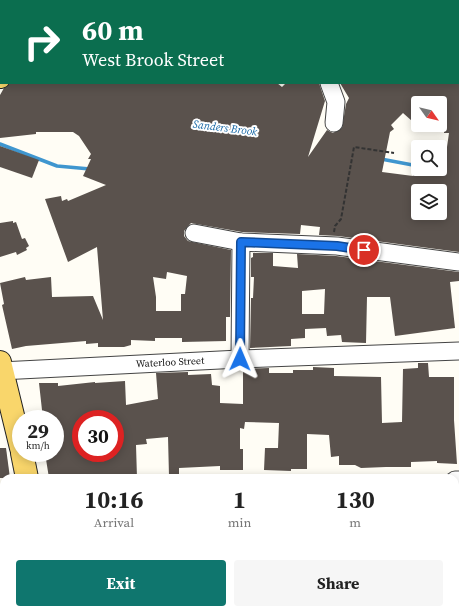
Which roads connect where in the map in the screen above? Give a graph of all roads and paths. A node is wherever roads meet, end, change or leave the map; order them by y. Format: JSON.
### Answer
{"nodes":[{"id":1,"x":329,"y":84,"type":"edge"},
{"id":2,"x":334,"y":123,"type":"dead end"},
{"id":3,"x":394,"y":153,"type":"dead end"},
{"id":4,"x":194,"y":233,"type":"dead end"},
{"id":5,"x":241,"y":242,"type":"junction"},
{"id":6,"x":337,"y":246,"type":"junction"},
{"id":7,"x":459,"y":262,"type":"edge"},
{"id":8,"x":459,"y":351,"type":"edge"},
{"id":9,"x":240,"y":359,"type":"junction"},
{"id":10,"x":1,"y":368,"type":"edge"},
{"id":11,"x":12,"y":412,"type":"edge"},
{"id":12,"x":24,"y":462,"type":"edge"},
{"id":13,"x":26,"y":474,"type":"edge"}],
"edges":[{"from":1,"to":2,"type":"street"},
{"from":3,"to":6,"type":"path"},
{"from":4,"to":5,"type":"street"},
{"from":5,"to":6,"type":"street"},
{"from":5,"to":9,"type":"street"},
{"from":6,"to":7,"type":"street"},
{"from":8,"to":9,"type":"street","name":"Waterloo Street"},
{"from":9,"to":10,"type":"street","name":"Waterloo Street"},
{"from":10,"to":11,"type":"main road"},
{"from":12,"to":13,"type":"main road"}]}
